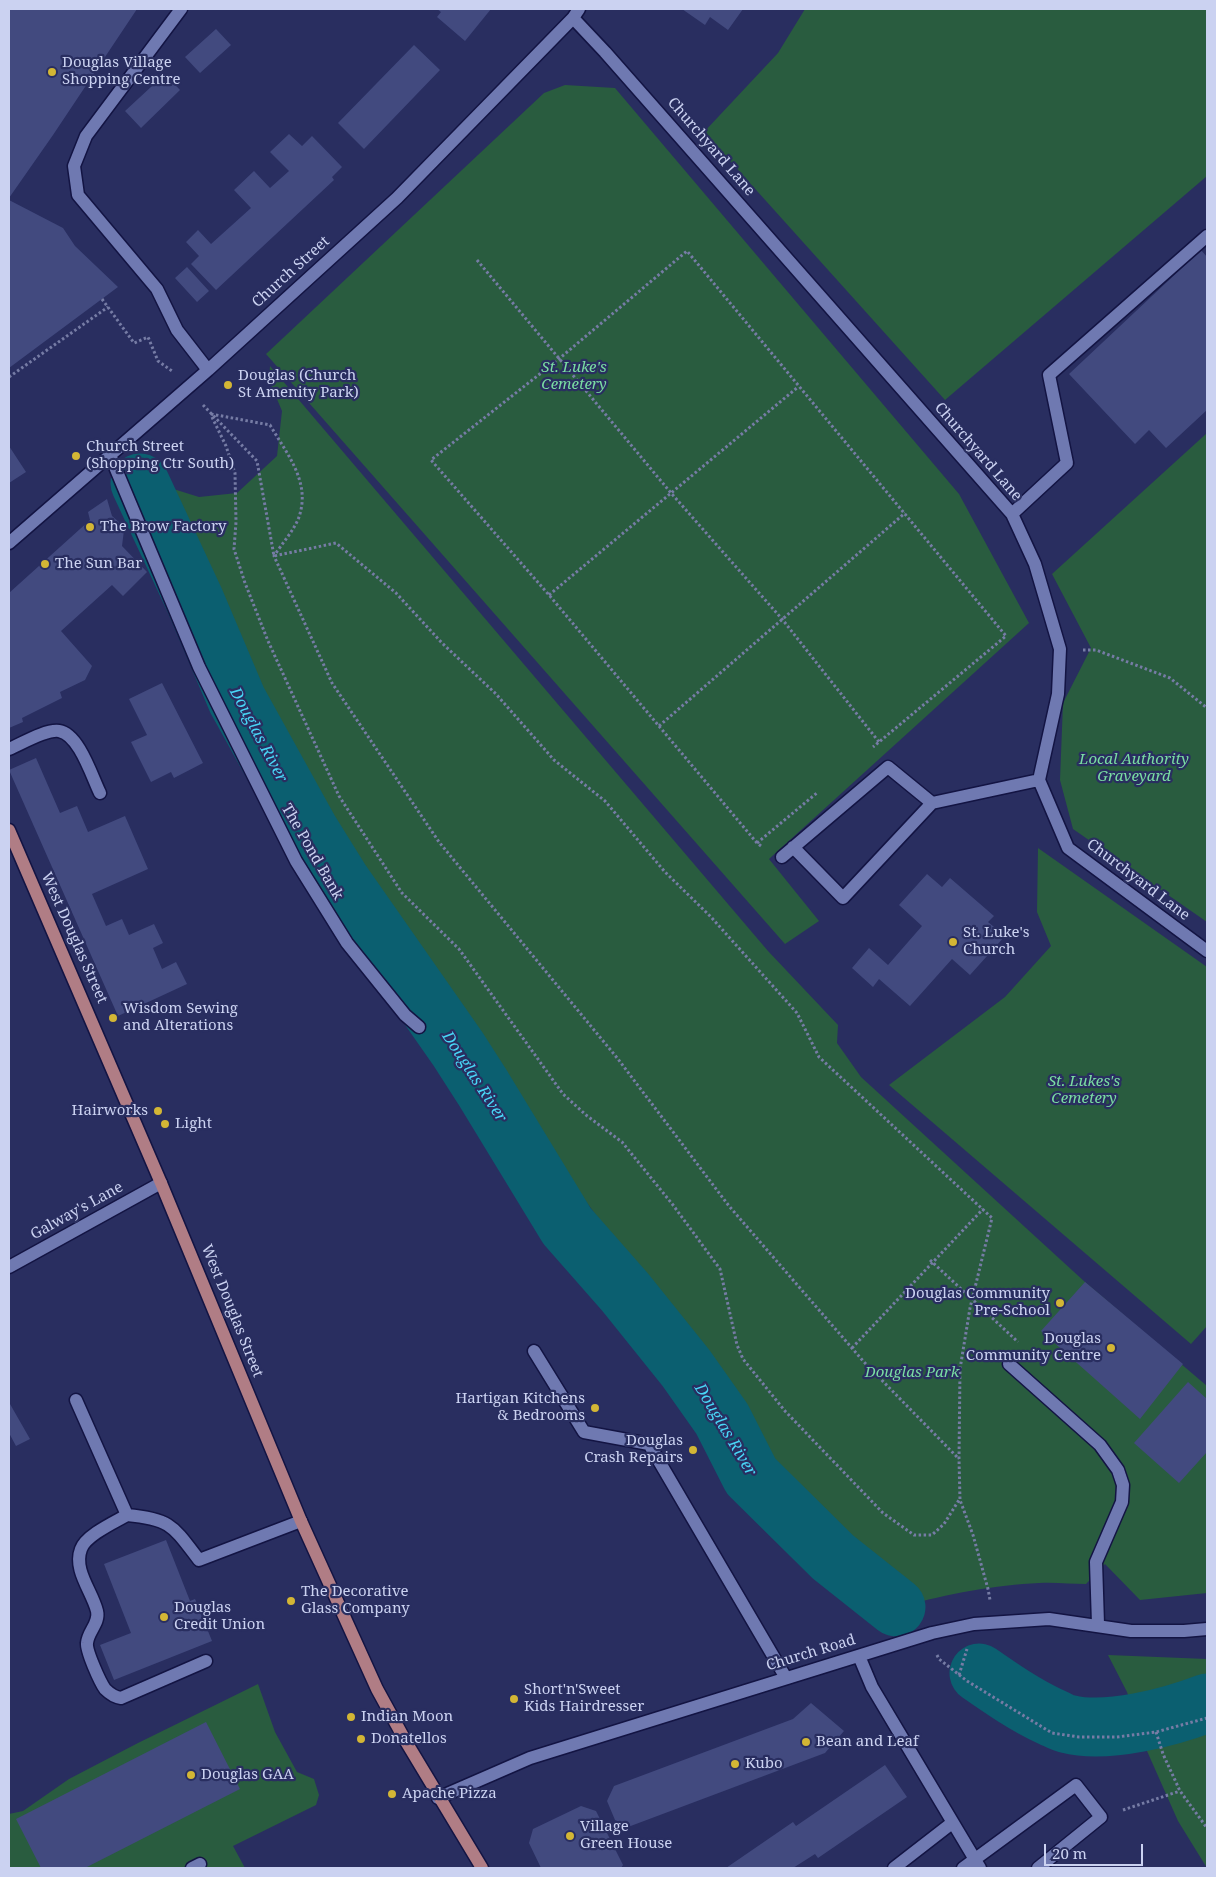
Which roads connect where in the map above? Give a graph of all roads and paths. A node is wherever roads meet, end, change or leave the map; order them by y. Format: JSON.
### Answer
{"nodes":[{"id":1,"x":181,"y":9,"type":"edge"},
{"id":2,"x":576,"y":13,"type":"edge"},
{"id":3,"x":1207,"y":236,"type":"edge"},
{"id":4,"x":477,"y":260,"type":"dead end"},
{"id":5,"x":102,"y":299,"type":"dead end"},
{"id":6,"x":108,"y":307,"type":"junction"},
{"id":7,"x":560,"y":358,"type":"junction"},
{"id":8,"x":208,"y":370,"type":"junction"},
{"id":9,"x":9,"y":377,"type":"edge"},
{"id":10,"x":798,"y":387,"type":"junction"},
{"id":11,"x":188,"y":388,"type":"junction"},
{"id":12,"x":211,"y":414,"type":"junction"},
{"id":13,"x":110,"y":454,"type":"junction"},
{"id":14,"x":671,"y":493,"type":"junction"},
{"id":15,"x":905,"y":513,"type":"junction"},
{"id":16,"x":1012,"y":514,"type":"junction"},
{"id":17,"x":9,"y":543,"type":"edge"},
{"id":18,"x":274,"y":556,"type":"junction"},
{"id":19,"x":550,"y":595,"type":"junction"},
{"id":20,"x":782,"y":619,"type":"junction"},
{"id":21,"x":1060,"y":650,"type":"junction"},
{"id":22,"x":1207,"y":708,"type":"edge"},
{"id":23,"x":659,"y":726,"type":"junction"},
{"id":24,"x":878,"y":742,"type":"junction"},
{"id":25,"x":871,"y":748,"type":"dead end"},
{"id":26,"x":9,"y":749,"type":"edge"},
{"id":27,"x":1039,"y":780,"type":"junction"},
{"id":28,"x":825,"y":786,"type":"dead end"},
{"id":29,"x":100,"y":793,"type":"dead end"},
{"id":30,"x":932,"y":803,"type":"junction"},
{"id":31,"x":9,"y":830,"type":"edge"},
{"id":32,"x":793,"y":847,"type":"junction"},
{"id":33,"x":782,"y":856,"type":"dead end"},
{"id":34,"x":1207,"y":951,"type":"edge"},
{"id":35,"x":419,"y":1027,"type":"dead end"},
{"id":36,"x":161,"y":1183,"type":"junction"},
{"id":37,"x":983,"y":1209,"type":"junction"},
{"id":38,"x":931,"y":1261,"type":"junction"},
{"id":39,"x":9,"y":1267,"type":"edge"},
{"id":40,"x":972,"y":1299,"type":"junction"},
{"id":41,"x":1018,"y":1342,"type":"dead end"},
{"id":42,"x":852,"y":1348,"type":"junction"},
{"id":43,"x":534,"y":1351,"type":"dead end"},
{"id":44,"x":1009,"y":1364,"type":"dead end"},
{"id":45,"x":76,"y":1400,"type":"dead end"},
{"id":46,"x":959,"y":1459,"type":"junction"},
{"id":47,"x":960,"y":1500,"type":"junction"},
{"id":48,"x":127,"y":1515,"type":"junction"},
{"id":49,"x":301,"y":1521,"type":"junction"},
{"id":50,"x":989,"y":1593,"type":"dead end"},
{"id":51,"x":1098,"y":1624,"type":"junction"},
{"id":52,"x":1207,"y":1628,"type":"edge"},
{"id":53,"x":967,"y":1647,"type":"dead end"},
{"id":54,"x":859,"y":1656,"type":"junction"},
{"id":55,"x":206,"y":1661,"type":"dead end"},
{"id":56,"x":786,"y":1678,"type":"junction"},
{"id":57,"x":1207,"y":1718,"type":"edge"},
{"id":58,"x":1156,"y":1732,"type":"junction"},
{"id":59,"x":1180,"y":1791,"type":"junction"},
{"id":60,"x":438,"y":1798,"type":"junction"},
{"id":61,"x":1101,"y":1817,"type":"junction"},
{"id":62,"x":952,"y":1823,"type":"junction"},
{"id":63,"x":1207,"y":1828,"type":"edge"},
{"id":64,"x":977,"y":1864,"type":"edge"},
{"id":65,"x":482,"y":1868,"type":"edge"},
{"id":66,"x":894,"y":1868,"type":"edge"},
{"id":67,"x":963,"y":1868,"type":"edge"},
{"id":68,"x":1038,"y":1868,"type":"edge"}],
"edges":[{"from":1,"to":8,"type":"street"},
{"from":2,"to":8,"type":"street","name":"Church Street"},
{"from":2,"to":16,"type":"street","name":"Churchyard Lane"},
{"from":3,"to":16,"type":"street"},
{"from":4,"to":7,"type":"path"},
{"from":5,"to":6,"type":"path"},
{"from":6,"to":9,"type":"path"},
{"from":6,"to":11,"type":"path"},
{"from":7,"to":10,"type":"path"},
{"from":7,"to":14,"type":"path"},
{"from":7,"to":19,"type":"path"},
{"from":8,"to":11,"type":"street","name":"Church Street"},
{"from":10,"to":14,"type":"path"},
{"from":10,"to":15,"type":"path"},
{"from":11,"to":12,"type":"path"},
{"from":11,"to":13,"type":"street","name":"Church Street"},
{"from":12,"to":18,"type":"path"},
{"from":12,"to":18,"type":"path"},
{"from":12,"to":47,"type":"path"},
{"from":13,"to":17,"type":"street","name":"Church Street"},
{"from":13,"to":35,"type":"street","name":"The Pond Bank"},
{"from":14,"to":19,"type":"path"},
{"from":14,"to":20,"type":"path"},
{"from":15,"to":20,"type":"path"},
{"from":15,"to":24,"type":"path"},
{"from":16,"to":21,"type":"street","name":"Churchyard Lane"},
{"from":18,"to":37,"type":"path"},
{"from":18,"to":42,"type":"path"},
{"from":19,"to":23,"type":"path"},
{"from":20,"to":23,"type":"path"},
{"from":20,"to":24,"type":"path"},
{"from":21,"to":22,"type":"path"},
{"from":21,"to":27,"type":"street","name":"Churchyard Lane"},
{"from":23,"to":28,"type":"path"},
{"from":24,"to":25,"type":"path"},
{"from":26,"to":29,"type":"street"},
{"from":27,"to":30,"type":"street"},
{"from":27,"to":34,"type":"street","name":"Churchyard Lane"},
{"from":30,"to":32,"type":"street"},
{"from":30,"to":32,"type":"street"},
{"from":31,"to":36,"type":"main road","name":"West Douglas Street"},
{"from":32,"to":33,"type":"street"},
{"from":36,"to":39,"type":"street","name":"Galway's Lane"},
{"from":36,"to":49,"type":"main road","name":"West Douglas Street"},
{"from":37,"to":38,"type":"path"},
{"from":37,"to":40,"type":"path"},
{"from":38,"to":40,"type":"path"},
{"from":38,"to":42,"type":"path"},
{"from":40,"to":41,"type":"path"},
{"from":40,"to":46,"type":"path"},
{"from":42,"to":46,"type":"path"},
{"from":43,"to":56,"type":"street"},
{"from":44,"to":51,"type":"street"},
{"from":45,"to":48,"type":"street"},
{"from":46,"to":47,"type":"path"},
{"from":47,"to":50,"type":"path"},
{"from":48,"to":49,"type":"street"},
{"from":48,"to":55,"type":"street"},
{"from":49,"to":60,"type":"main road","name":"West Douglas Street"},
{"from":51,"to":52,"type":"street","name":"Church Road"},
{"from":51,"to":54,"type":"street","name":"Church Road"},
{"from":53,"to":58,"type":"path"},
{"from":54,"to":56,"type":"street","name":"Church Road"},
{"from":54,"to":62,"type":"street"},
{"from":56,"to":60,"type":"street","name":"Church Road"},
{"from":57,"to":58,"type":"path"},
{"from":58,"to":59,"type":"path"},
{"from":59,"to":61,"type":"path"},
{"from":59,"to":63,"type":"path"},
{"from":60,"to":65,"type":"main road","name":"West Douglas Street"},
{"from":61,"to":64,"type":"street"},
{"from":61,"to":68,"type":"street"},
{"from":62,"to":64,"type":"street"},
{"from":62,"to":66,"type":"street"},
{"from":64,"to":67,"type":"street"}]}
